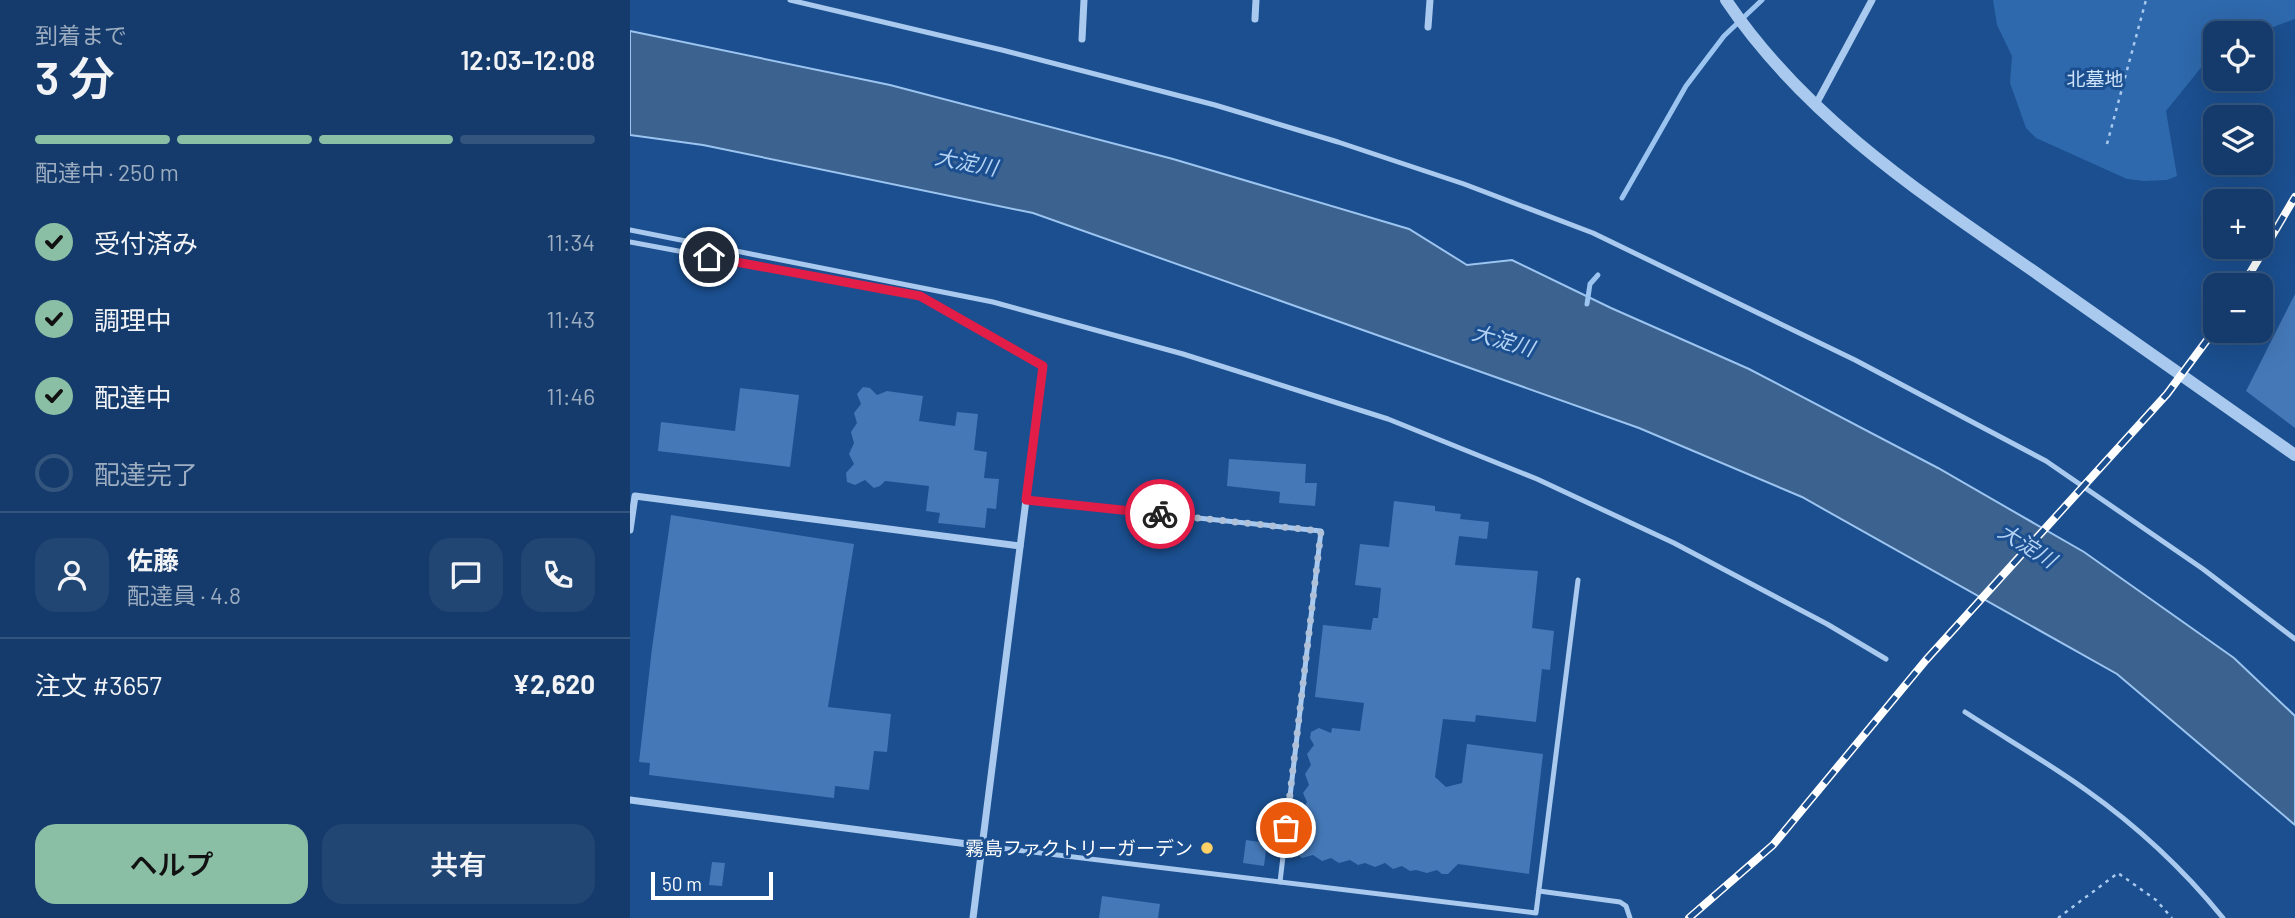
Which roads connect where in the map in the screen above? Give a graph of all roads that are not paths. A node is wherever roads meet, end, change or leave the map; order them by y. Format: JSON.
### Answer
{"nodes":[{"id":1,"x":790,"y":0,"type":"edge"},
{"id":2,"x":1084,"y":0,"type":"edge"},
{"id":3,"x":1256,"y":0,"type":"edge"},
{"id":4,"x":1430,"y":0,"type":"edge"},
{"id":5,"x":1872,"y":0,"type":"edge"},
{"id":6,"x":1731,"y":4,"type":"edge"},
{"id":7,"x":1255,"y":19,"type":"dead end"},
{"id":8,"x":1428,"y":27,"type":"dead end"},
{"id":9,"x":1082,"y":39,"type":"dead end"},
{"id":10,"x":1815,"y":106,"type":"junction"},
{"id":11,"x":630,"y":230,"type":"edge"},
{"id":12,"x":630,"y":242,"type":"edge"},
{"id":13,"x":1043,"y":366,"type":"joint"},
{"id":14,"x":2295,"y":455,"type":"edge"},
{"id":15,"x":1026,"y":500,"type":"junction"},
{"id":16,"x":630,"y":530,"type":"edge"},
{"id":17,"x":1020,"y":545,"type":"junction"},
{"id":18,"x":1578,"y":580,"type":"dead end"},
{"id":19,"x":2295,"y":639,"type":"edge"},
{"id":20,"x":1886,"y":659,"type":"dead end"},
{"id":21,"x":1965,"y":712,"type":"dead end"},
{"id":22,"x":630,"y":800,"type":"edge"},
{"id":23,"x":983,"y":846,"type":"junction"},
{"id":24,"x":1279,"y":882,"type":"junction"},
{"id":25,"x":1539,"y":891,"type":"junction"},
{"id":26,"x":973,"y":918,"type":"edge"},
{"id":27,"x":1630,"y":918,"type":"edge"},
{"id":28,"x":2223,"y":918,"type":"edge"}],
"edges":[{"from":1,"to":19,"type":"lane"},
{"from":2,"to":9,"type":"street"},
{"from":3,"to":7,"type":"street"},
{"from":4,"to":8,"type":"street"},
{"from":5,"to":10,"type":"street"},
{"from":6,"to":10,"type":"street"},
{"from":10,"to":14,"type":"street"},
{"from":11,"to":20,"type":"lane"},
{"from":12,"to":13,"type":"lane"},
{"from":13,"to":15,"type":"street"},
{"from":15,"to":17,"type":"street"},
{"from":15,"to":24,"type":"lane"},
{"from":16,"to":17,"type":"street"},
{"from":17,"to":23,"type":"street"},
{"from":18,"to":25,"type":"lane"},
{"from":21,"to":28,"type":"lane"},
{"from":22,"to":23,"type":"street"},
{"from":23,"to":24,"type":"lane"},
{"from":23,"to":26,"type":"street"},
{"from":24,"to":25,"type":"lane"},
{"from":25,"to":27,"type":"lane"}]}
